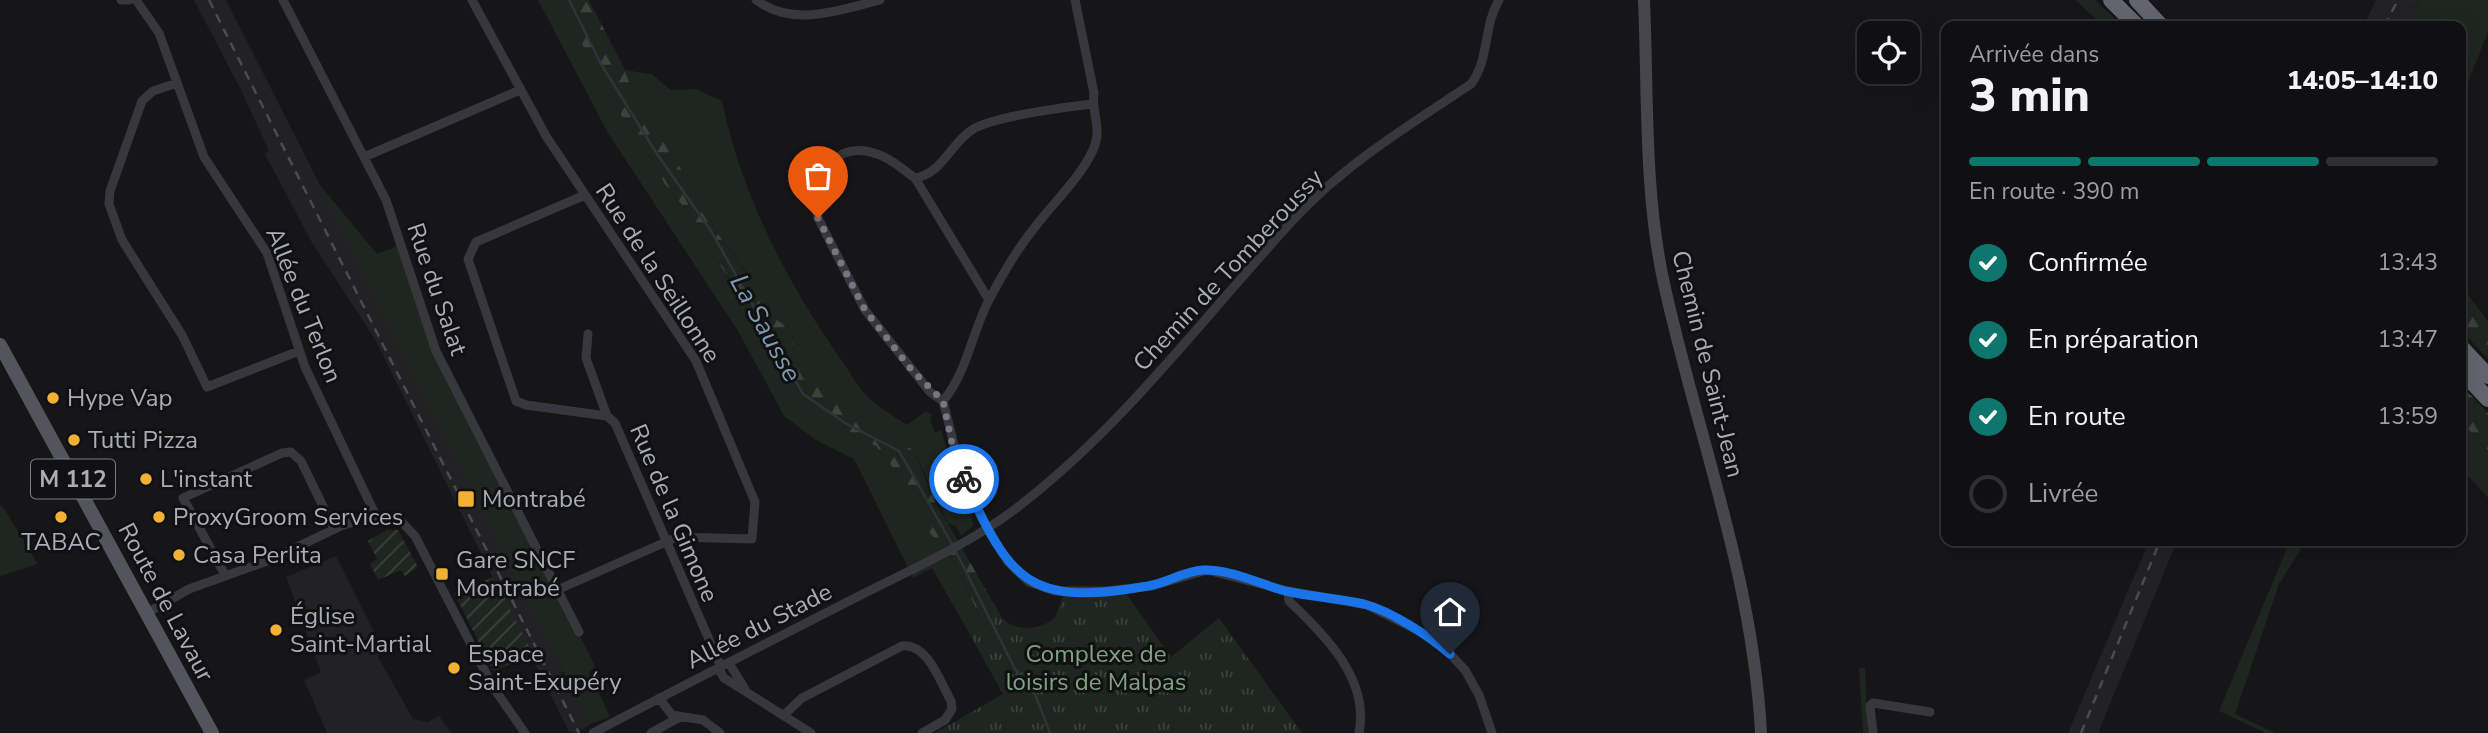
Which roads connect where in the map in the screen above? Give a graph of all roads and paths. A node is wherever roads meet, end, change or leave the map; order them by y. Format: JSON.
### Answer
{"nodes":[{"id":1,"x":121,"y":0,"type":"edge"},
{"id":2,"x":129,"y":0,"type":"edge"},
{"id":3,"x":136,"y":0,"type":"edge"},
{"id":4,"x":283,"y":0,"type":"edge"},
{"id":5,"x":472,"y":0,"type":"edge"},
{"id":6,"x":756,"y":0,"type":"edge"},
{"id":7,"x":880,"y":0,"type":"edge"},
{"id":8,"x":1075,"y":0,"type":"edge"},
{"id":9,"x":1499,"y":0,"type":"edge"},
{"id":10,"x":1644,"y":0,"type":"edge"},
{"id":11,"x":2111,"y":0,"type":"edge"},
{"id":12,"x":2137,"y":0,"type":"edge"},
{"id":13,"x":2132,"y":21,"type":"edge"},
{"id":14,"x":2156,"y":21,"type":"edge"},
{"id":15,"x":177,"y":83,"type":"junction"},
{"id":16,"x":520,"y":90,"type":"junction"},
{"id":17,"x":1092,"y":104,"type":"junction"},
{"id":18,"x":364,"y":157,"type":"junction"},
{"id":19,"x":915,"y":178,"type":"junction"},
{"id":20,"x":585,"y":195,"type":"junction"},
{"id":21,"x":989,"y":300,"type":"junction"},
{"id":22,"x":588,"y":334,"type":"dead end"},
{"id":23,"x":0,"y":345,"type":"edge"},
{"id":24,"x":299,"y":351,"type":"junction"},
{"id":25,"x":2466,"y":352,"type":"edge"},
{"id":26,"x":2466,"y":375,"type":"edge"},
{"id":27,"x":2488,"y":376,"type":"edge"},
{"id":28,"x":2488,"y":399,"type":"edge"},
{"id":29,"x":943,"y":401,"type":"junction"},
{"id":30,"x":607,"y":416,"type":"junction"},
{"id":31,"x":376,"y":516,"type":"junction"},
{"id":32,"x":988,"y":527,"type":"junction"},
{"id":33,"x":334,"y":529,"type":"junction"},
{"id":34,"x":666,"y":542,"type":"junction"},
{"id":35,"x":225,"y":575,"type":"junction"},
{"id":36,"x":557,"y":590,"type":"junction"},
{"id":37,"x":1288,"y":591,"type":"junction"},
{"id":38,"x":147,"y":613,"type":"junction"},
{"id":39,"x":579,"y":632,"type":"dead end"},
{"id":40,"x":722,"y":666,"type":"junction"},
{"id":41,"x":659,"y":698,"type":"junction"},
{"id":42,"x":1930,"y":712,"type":"dead end"},
{"id":43,"x":784,"y":715,"type":"junction"},
{"id":44,"x":678,"y":718,"type":"junction"},
{"id":45,"x":209,"y":731,"type":"edge"},
{"id":46,"x":525,"y":733,"type":"edge"},
{"id":47,"x":593,"y":733,"type":"edge"},
{"id":48,"x":651,"y":733,"type":"edge"},
{"id":49,"x":720,"y":733,"type":"edge"},
{"id":50,"x":811,"y":733,"type":"edge"},
{"id":51,"x":922,"y":733,"type":"edge"},
{"id":52,"x":1359,"y":733,"type":"edge"},
{"id":53,"x":1492,"y":733,"type":"edge"},
{"id":54,"x":1760,"y":733,"type":"edge"},
{"id":55,"x":1873,"y":733,"type":"edge"}],
"edges":[{"from":1,"to":2,"type":"street"},
{"from":3,"to":15,"type":"street","name":"Allée du Terlon"},
{"from":4,"to":18,"type":"street","name":"Rue du Salat"},
{"from":5,"to":16,"type":"street","name":"Rue de la Seillonne"},
{"from":6,"to":7,"type":"street"},
{"from":8,"to":17,"type":"street"},
{"from":9,"to":32,"type":"street","name":"Chemin de Tomberoussy"},
{"from":10,"to":54,"type":"street","name":"Chemin de Saint-Jean"},
{"from":11,"to":13,"type":"highway"},
{"from":12,"to":14,"type":"highway"},
{"from":15,"to":24,"type":"street","name":"Allée du Terlon"},
{"from":15,"to":24,"type":"street"},
{"from":16,"to":18,"type":"street"},
{"from":16,"to":20,"type":"street","name":"Rue de la Seillonne"},
{"from":17,"to":19,"type":"street"},
{"from":17,"to":21,"type":"street"},
{"from":18,"to":36,"type":"street","name":"Rue du Salat"},
{"from":19,"to":21,"type":"street"},
{"from":19,"to":29,"type":"street"},
{"from":20,"to":30,"type":"street","name":"Rue de la Gimone"},
{"from":20,"to":34,"type":"street","name":"Rue de la Seillonne"},
{"from":21,"to":29,"type":"street"},
{"from":22,"to":30,"type":"street"},
{"from":23,"to":38,"type":"main road","name":"Route de Lavaur","number":"M 112"},
{"from":24,"to":31,"type":"street","name":"Allée du Terlon"},
{"from":25,"to":27,"type":"highway"},
{"from":26,"to":28,"type":"highway"},
{"from":29,"to":32,"type":"street"},
{"from":30,"to":34,"type":"street","name":"Rue de la Gimone"},
{"from":31,"to":33,"type":"street"},
{"from":31,"to":46,"type":"street"},
{"from":32,"to":37,"type":"street"},
{"from":32,"to":40,"type":"street","name":"Allée du Stade"},
{"from":33,"to":35,"type":"street"},
{"from":33,"to":35,"type":"street"},
{"from":34,"to":36,"type":"street"},
{"from":34,"to":40,"type":"street","name":"Rue de la Gimone"},
{"from":35,"to":38,"type":"street"},
{"from":36,"to":39,"type":"street","name":"Rue du Salat"},
{"from":37,"to":52,"type":"street"},
{"from":37,"to":53,"type":"street"},
{"from":38,"to":45,"type":"main road","name":"Route de Lavaur","number":"M 112"},
{"from":40,"to":41,"type":"street","name":"Allée du Stade"},
{"from":40,"to":43,"type":"street","name":"Rue de la Gimone"},
{"from":41,"to":44,"type":"street"},
{"from":41,"to":47,"type":"street","name":"Allée du Stade"},
{"from":42,"to":55,"type":"street"},
{"from":43,"to":50,"type":"street"},
{"from":43,"to":51,"type":"street"},
{"from":44,"to":48,"type":"street"},
{"from":44,"to":49,"type":"street"}]}
